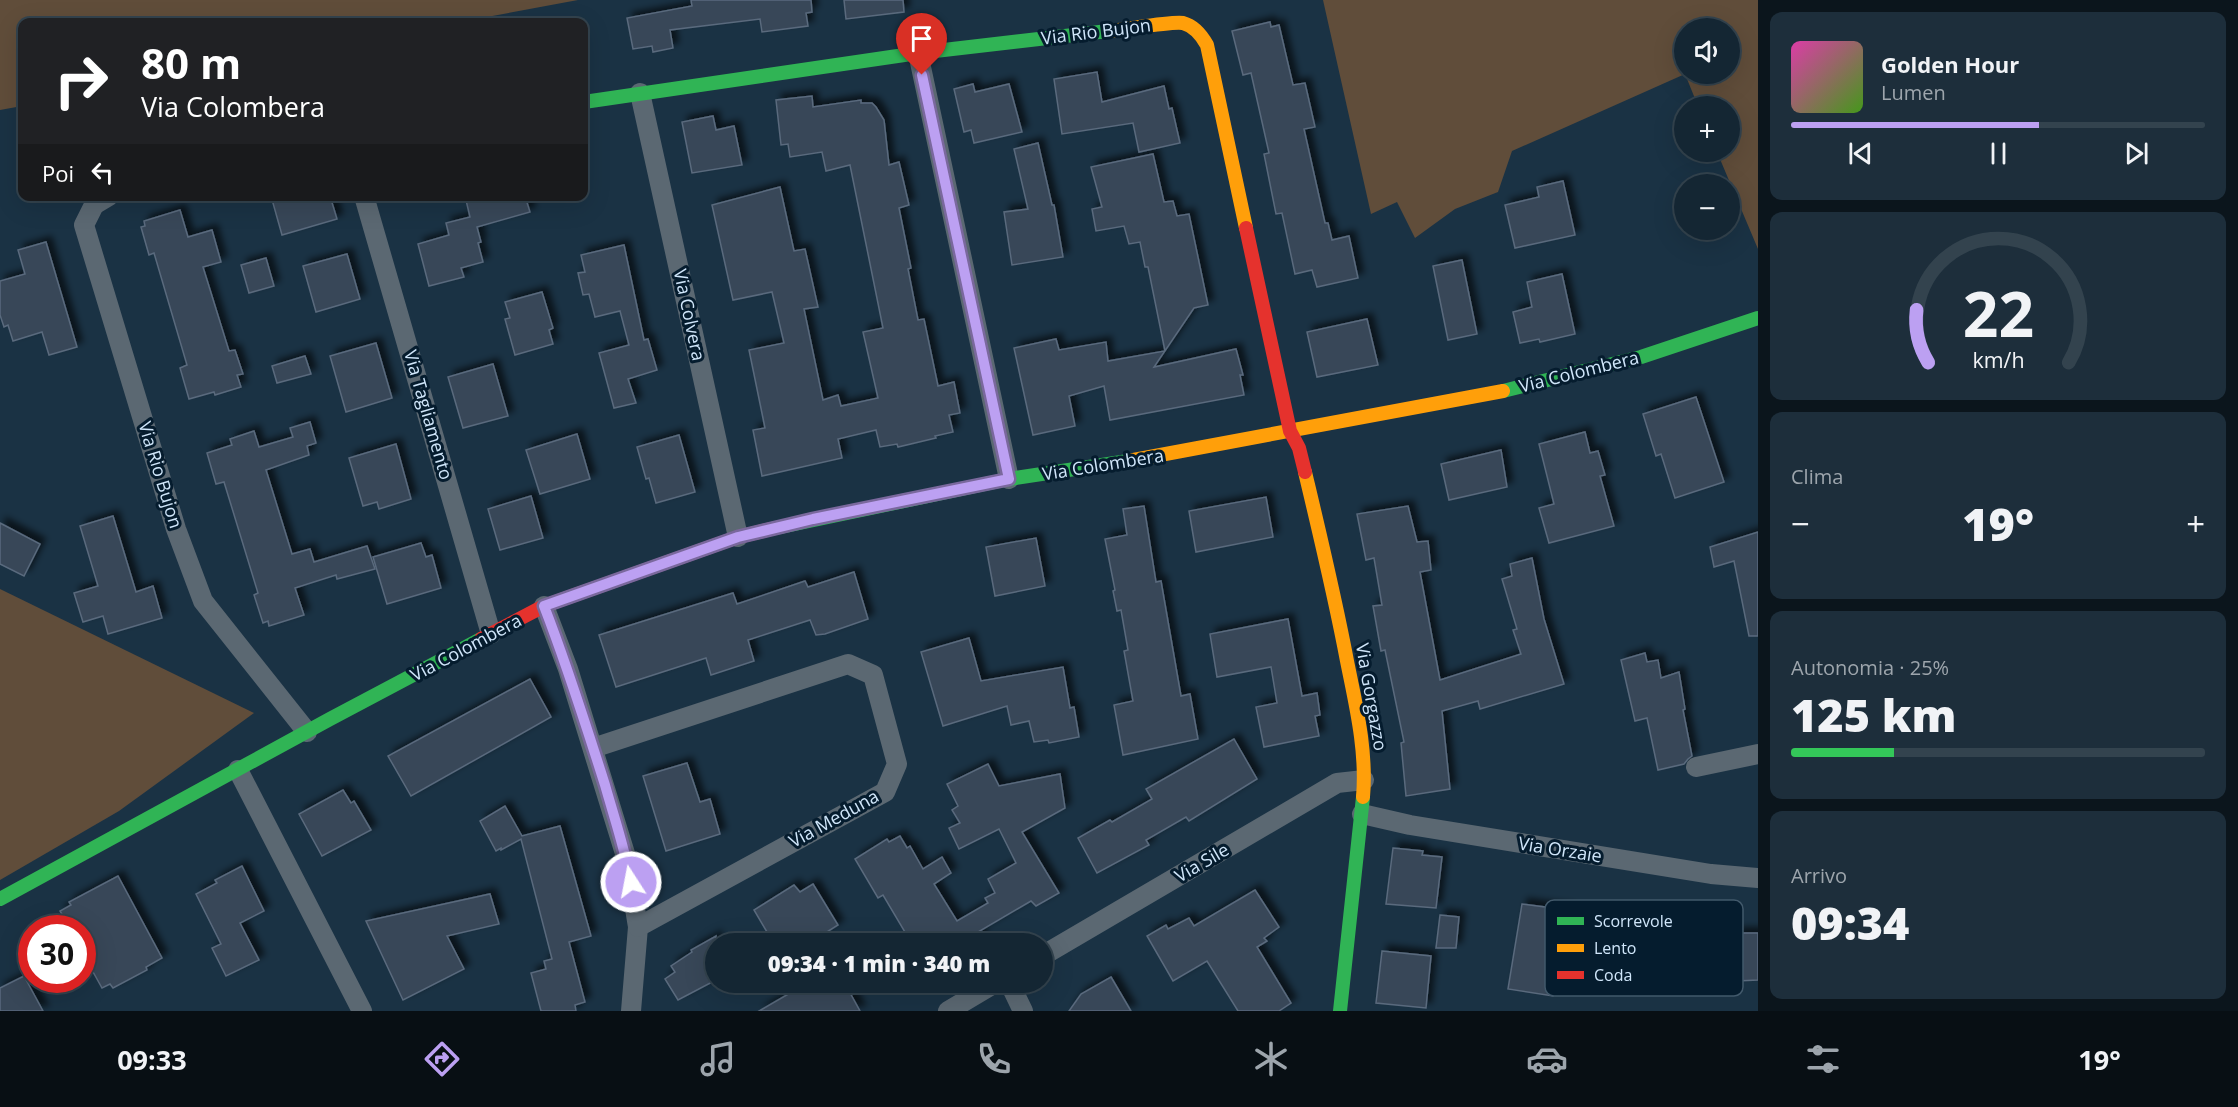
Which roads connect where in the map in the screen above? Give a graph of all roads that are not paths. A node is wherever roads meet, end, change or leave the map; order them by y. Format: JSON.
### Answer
{"nodes":[{"id":1,"x":918,"y":52,"type":"junction"},
{"id":2,"x":640,"y":93,"type":"junction"},
{"id":3,"x":588,"y":101,"type":"edge"},
{"id":4,"x":101,"y":201,"type":"edge"},
{"id":5,"x":365,"y":201,"type":"edge"},
{"id":6,"x":1758,"y":318,"type":"edge"},
{"id":7,"x":1290,"y":431,"type":"junction"},
{"id":8,"x":1009,"y":479,"type":"junction"},
{"id":9,"x":738,"y":537,"type":"junction"},
{"id":10,"x":544,"y":606,"type":"junction"},
{"id":11,"x":491,"y":634,"type":"junction"},
{"id":12,"x":307,"y":732,"type":"junction"},
{"id":13,"x":593,"y":748,"type":"junction"},
{"id":14,"x":1758,"y":754,"type":"edge"},
{"id":15,"x":1696,"y":767,"type":"dead end"},
{"id":16,"x":238,"y":770,"type":"junction"},
{"id":17,"x":1364,"y":780,"type":"junction"},
{"id":18,"x":1362,"y":814,"type":"junction"},
{"id":19,"x":1758,"y":878,"type":"edge"},
{"id":20,"x":0,"y":899,"type":"edge"},
{"id":21,"x":638,"y":927,"type":"junction"},
{"id":22,"x":1053,"y":950,"type":"edge"},
{"id":23,"x":979,"y":993,"type":"edge"},
{"id":24,"x":1014,"y":993,"type":"edge"},
{"id":25,"x":362,"y":1011,"type":"edge"},
{"id":26,"x":631,"y":1011,"type":"edge"},
{"id":27,"x":948,"y":1011,"type":"edge"},
{"id":28,"x":1023,"y":1011,"type":"edge"},
{"id":29,"x":1340,"y":1011,"type":"edge"}],
"edges":[{"from":1,"to":2,"type":"street","name":"Via Rio Bujon"},
{"from":1,"to":7,"type":"street","name":"Via Rio Bujon"},
{"from":1,"to":8,"type":"street"},
{"from":2,"to":3,"type":"street","name":"Via Rio Bujon"},
{"from":2,"to":9,"type":"street","name":"Via Colvera"},
{"from":4,"to":12,"type":"street","name":"Via Rio Bujon"},
{"from":5,"to":11,"type":"street","name":"Via Tagliamento"},
{"from":6,"to":7,"type":"street","name":"Via Colombera"},
{"from":7,"to":8,"type":"street","name":"Via Colombera"},
{"from":7,"to":17,"type":"street","name":"Via Gorgazzo"},
{"from":8,"to":9,"type":"street","name":"Via Colombera"},
{"from":9,"to":10,"type":"street","name":"Via Colombera"},
{"from":10,"to":11,"type":"street","name":"Via Colombera"},
{"from":10,"to":13,"type":"street"},
{"from":11,"to":12,"type":"street","name":"Via Colombera"},
{"from":12,"to":16,"type":"street","name":"Via Colombera"},
{"from":13,"to":21,"type":"street"},
{"from":13,"to":21,"type":"street","name":"Via Meduna"},
{"from":14,"to":15,"type":"street"},
{"from":16,"to":20,"type":"street","name":"Via Colombera"},
{"from":16,"to":25,"type":"street"},
{"from":17,"to":18,"type":"street","name":"Via Gorgazzo"},
{"from":17,"to":22,"type":"street","name":"Via Sile"},
{"from":18,"to":19,"type":"street","name":"Via Orzaie"},
{"from":18,"to":29,"type":"street","name":"Via Gorgazzo"},
{"from":21,"to":26,"type":"street"},
{"from":23,"to":27,"type":"street"},
{"from":24,"to":28,"type":"street"}]}
